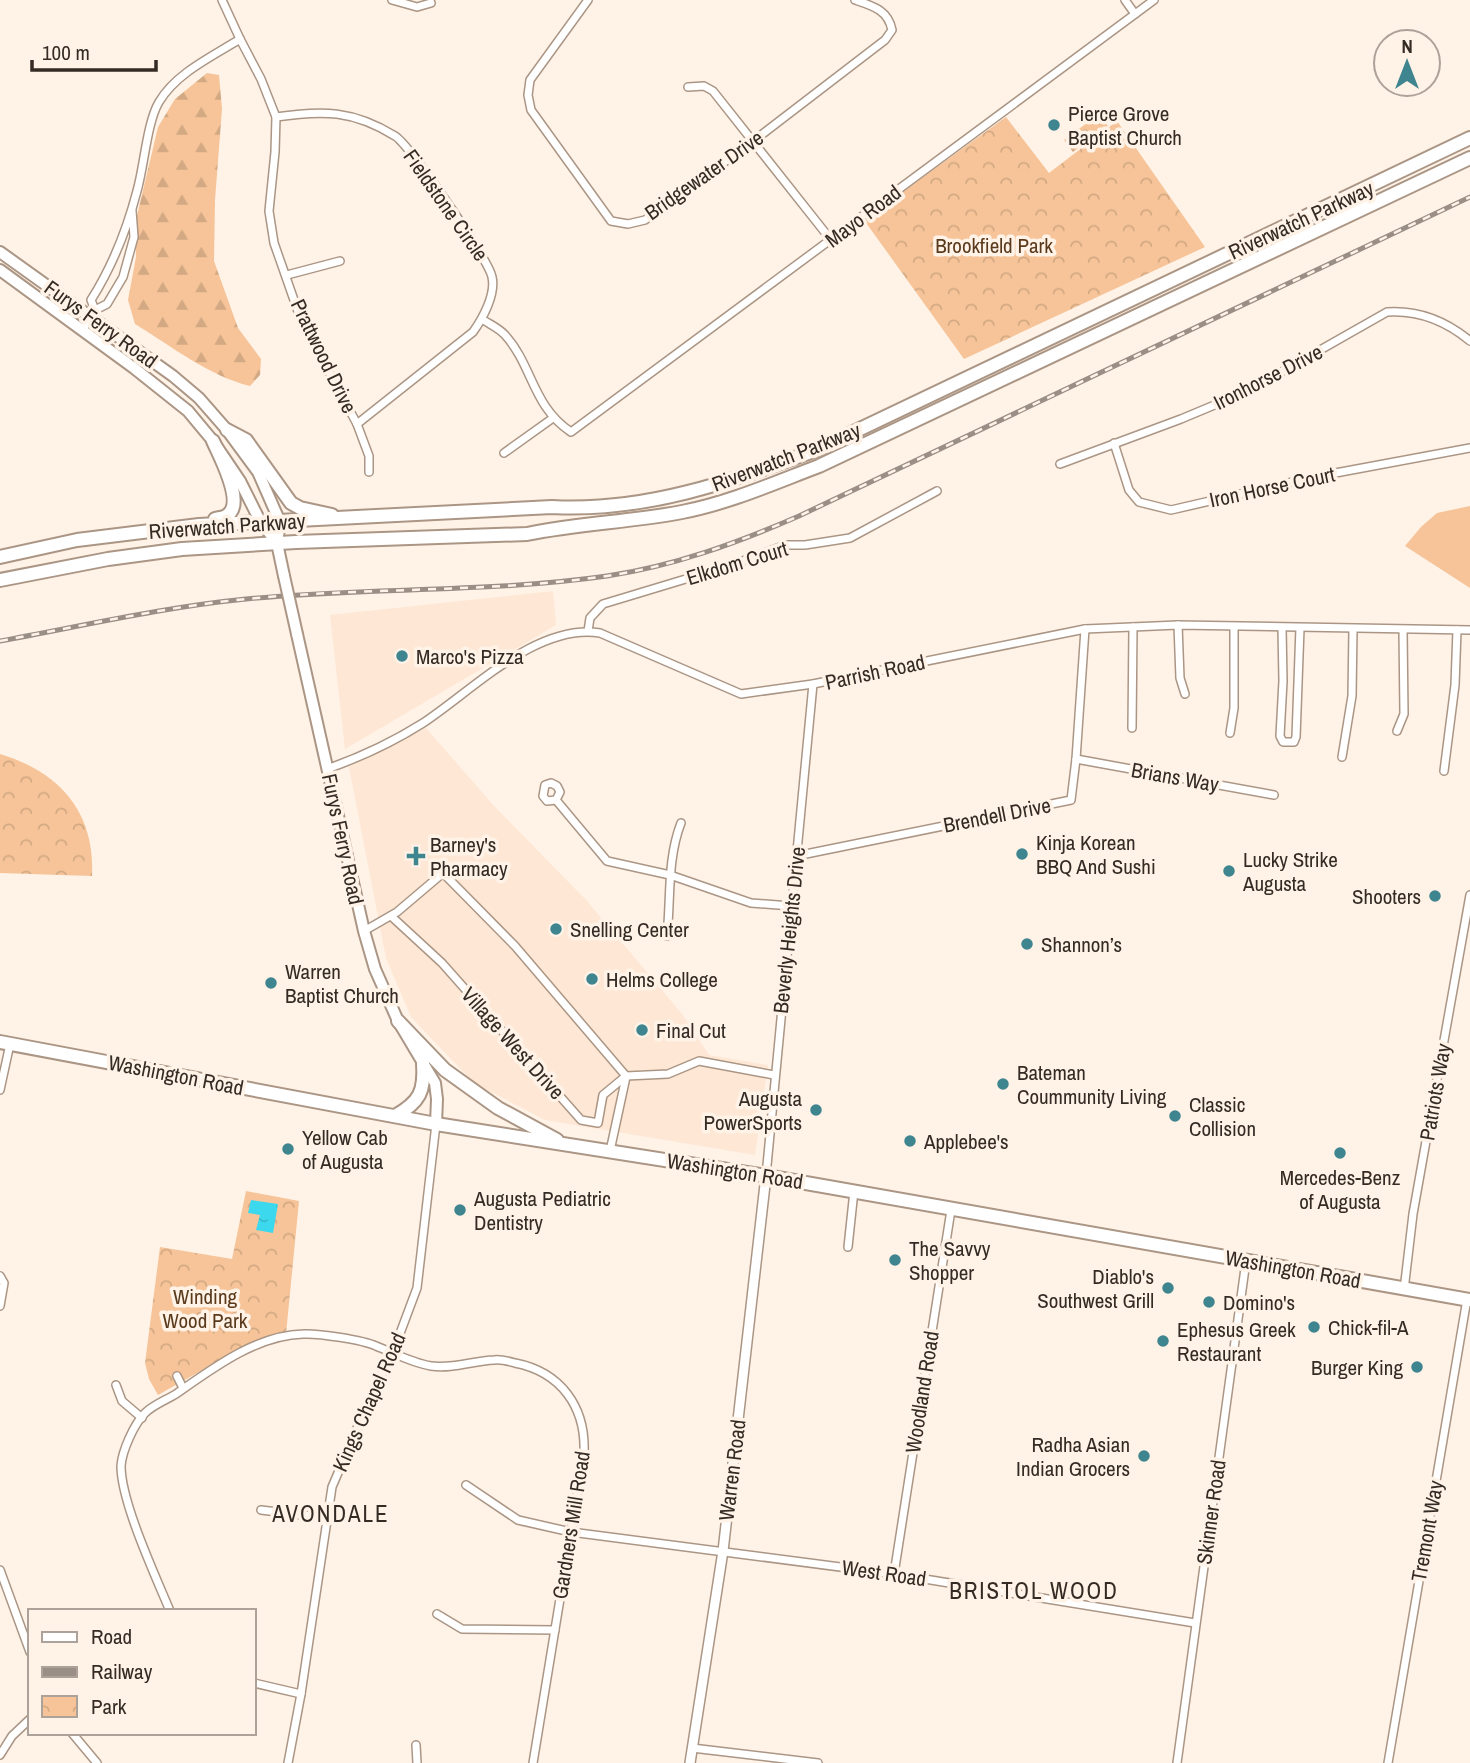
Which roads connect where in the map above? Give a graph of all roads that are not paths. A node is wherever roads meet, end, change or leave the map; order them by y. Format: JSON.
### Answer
{"nodes":[{"id":1,"x":222,"y":0,"type":"edge"},
{"id":2,"x":392,"y":0,"type":"edge"},
{"id":3,"x":588,"y":0,"type":"edge"},
{"id":4,"x":855,"y":0,"type":"edge"},
{"id":5,"x":1125,"y":0,"type":"edge"},
{"id":6,"x":1154,"y":0,"type":"edge"},
{"id":7,"x":431,"y":3,"type":"dead end"},
{"id":8,"x":1135,"y":14,"type":"junction"},
{"id":9,"x":240,"y":39,"type":"junction"},
{"id":10,"x":688,"y":87,"type":"dead end"},
{"id":11,"x":276,"y":117,"type":"junction"},
{"id":12,"x":1470,"y":138,"type":"edge"},
{"id":13,"x":752,"y":142,"type":"junction"},
{"id":14,"x":1470,"y":158,"type":"edge"},
{"id":15,"x":132,"y":206,"type":"junction"},
{"id":16,"x":831,"y":240,"type":"junction"},
{"id":17,"x":0,"y":252,"type":"edge"},
{"id":18,"x":340,"y":261,"type":"dead end"},
{"id":19,"x":0,"y":270,"type":"edge"},
{"id":20,"x":287,"y":275,"type":"junction"},
{"id":21,"x":93,"y":313,"type":"junction"},
{"id":22,"x":482,"y":319,"type":"junction"},
{"id":23,"x":82,"y":331,"type":"junction"},
{"id":24,"x":1470,"y":341,"type":"edge"},
{"id":25,"x":553,"y":418,"type":"junction"},
{"id":26,"x":357,"y":424,"type":"junction"},
{"id":27,"x":228,"y":430,"type":"junction"},
{"id":28,"x":213,"y":441,"type":"junction"},
{"id":29,"x":1114,"y":443,"type":"junction"},
{"id":30,"x":1470,"y":448,"type":"edge"},
{"id":31,"x":504,"y":453,"type":"dead end"},
{"id":32,"x":1060,"y":464,"type":"dead end"},
{"id":33,"x":369,"y":472,"type":"dead end"},
{"id":34,"x":937,"y":491,"type":"dead end"},
{"id":35,"x":349,"y":518,"type":"junction"},
{"id":36,"x":260,"y":521,"type":"junction"},
{"id":37,"x":279,"y":522,"type":"junction"},
{"id":38,"x":199,"y":524,"type":"junction"},
{"id":39,"x":277,"y":543,"type":"junction"},
{"id":40,"x":0,"y":557,"type":"edge"},
{"id":41,"x":0,"y":580,"type":"edge"},
{"id":42,"x":1178,"y":625,"type":"junction"},
{"id":43,"x":1133,"y":627,"type":"junction"},
{"id":44,"x":1234,"y":627,"type":"junction"},
{"id":45,"x":1282,"y":628,"type":"junction"},
{"id":46,"x":1300,"y":628,"type":"junction"},
{"id":47,"x":1085,"y":629,"type":"junction"},
{"id":48,"x":1353,"y":629,"type":"junction"},
{"id":49,"x":1404,"y":629,"type":"junction"},
{"id":50,"x":1457,"y":630,"type":"junction"},
{"id":51,"x":1470,"y":630,"type":"edge"},
{"id":52,"x":588,"y":631,"type":"junction"},
{"id":53,"x":813,"y":684,"type":"junction"},
{"id":54,"x":1185,"y":694,"type":"dead end"},
{"id":55,"x":1132,"y":728,"type":"dead end"},
{"id":56,"x":1398,"y":731,"type":"dead end"},
{"id":57,"x":1230,"y":733,"type":"dead end"},
{"id":58,"x":1342,"y":757,"type":"dead end"},
{"id":59,"x":1076,"y":759,"type":"junction"},
{"id":60,"x":327,"y":769,"type":"junction"},
{"id":61,"x":1444,"y":771,"type":"dead end"},
{"id":62,"x":1274,"y":795,"type":"dead end"},
{"id":63,"x":556,"y":800,"type":"dead end"},
{"id":64,"x":681,"y":823,"type":"dead end"},
{"id":65,"x":796,"y":856,"type":"junction"},
{"id":66,"x":670,"y":875,"type":"junction"},
{"id":67,"x":1470,"y":895,"type":"edge"},
{"id":68,"x":791,"y":906,"type":"junction"},
{"id":69,"x":391,"y":915,"type":"junction"},
{"id":70,"x":364,"y":931,"type":"junction"},
{"id":71,"x":667,"y":936,"type":"dead end"},
{"id":72,"x":398,"y":1021,"type":"junction"},
{"id":73,"x":5,"y":1043,"type":"edge"},
{"id":74,"x":423,"y":1063,"type":"junction"},
{"id":75,"x":774,"y":1075,"type":"junction"},
{"id":76,"x":626,"y":1076,"type":"junction"},
{"id":77,"x":0,"y":1090,"type":"edge"},
{"id":78,"x":395,"y":1116,"type":"junction"},
{"id":79,"x":436,"y":1124,"type":"junction"},
{"id":80,"x":567,"y":1145,"type":"junction"},
{"id":81,"x":610,"y":1151,"type":"junction"},
{"id":82,"x":766,"y":1175,"type":"junction"},
{"id":83,"x":854,"y":1191,"type":"junction"},
{"id":84,"x":951,"y":1210,"type":"junction"},
{"id":85,"x":848,"y":1247,"type":"dead end"},
{"id":86,"x":1246,"y":1261,"type":"junction"},
{"id":87,"x":0,"y":1276,"type":"edge"},
{"id":88,"x":1405,"y":1290,"type":"junction"},
{"id":89,"x":1468,"y":1299,"type":"edge"},
{"id":90,"x":0,"y":1306,"type":"edge"},
{"id":91,"x":393,"y":1352,"type":"junction"},
{"id":92,"x":177,"y":1376,"type":"dead end"},
{"id":93,"x":116,"y":1385,"type":"dead end"},
{"id":94,"x":183,"y":1388,"type":"junction"},
{"id":95,"x":142,"y":1418,"type":"junction"},
{"id":96,"x":466,"y":1485,"type":"dead end"},
{"id":97,"x":261,"y":1510,"type":"dead end"},
{"id":98,"x":328,"y":1518,"type":"junction"},
{"id":99,"x":571,"y":1532,"type":"junction"},
{"id":100,"x":723,"y":1551,"type":"junction"},
{"id":101,"x":0,"y":1570,"type":"edge"},
{"id":102,"x":894,"y":1574,"type":"junction"},
{"id":103,"x":169,"y":1609,"type":"edge"},
{"id":104,"x":437,"y":1614,"type":"dead end"},
{"id":105,"x":1195,"y":1623,"type":"junction"},
{"id":106,"x":555,"y":1630,"type":"junction"},
{"id":107,"x":28,"y":1647,"type":"edge"},
{"id":108,"x":256,"y":1683,"type":"edge"},
{"id":109,"x":301,"y":1694,"type":"junction"},
{"id":110,"x":28,"y":1720,"type":"edge"},
{"id":111,"x":74,"y":1735,"type":"edge"},
{"id":112,"x":416,"y":1745,"type":"dead end"},
{"id":113,"x":692,"y":1748,"type":"junction"},
{"id":114,"x":0,"y":1755,"type":"edge"},
{"id":115,"x":97,"y":1763,"type":"edge"},
{"id":116,"x":288,"y":1763,"type":"edge"},
{"id":117,"x":417,"y":1763,"type":"edge"},
{"id":118,"x":533,"y":1763,"type":"edge"},
{"id":119,"x":690,"y":1763,"type":"edge"},
{"id":120,"x":818,"y":1763,"type":"edge"},
{"id":121,"x":1177,"y":1763,"type":"edge"},
{"id":122,"x":1388,"y":1763,"type":"edge"}],
"edges":[{"from":1,"to":9,"type":"street","name":"Prattwood Drive"},
{"from":2,"to":7,"type":"street"},
{"from":3,"to":13,"type":"street","name":"Bridgewater Drive"},
{"from":4,"to":13,"type":"street","name":"Bridgewater Drive"},
{"from":5,"to":8,"type":"street"},
{"from":6,"to":8,"type":"street","name":"Mayo Road"},
{"from":8,"to":16,"type":"street","name":"Mayo Road"},
{"from":9,"to":11,"type":"street","name":"Prattwood Drive"},
{"from":9,"to":15,"type":"street"},
{"from":10,"to":13,"type":"street"},
{"from":11,"to":20,"type":"street","name":"Prattwood Drive"},
{"from":11,"to":22,"type":"street","name":"Fieldstone Circle"},
{"from":12,"to":35,"type":"main road","name":"Riverwatch Parkway"},
{"from":13,"to":16,"type":"street"},
{"from":14,"to":39,"type":"main road","name":"Riverwatch Parkway"},
{"from":15,"to":21,"type":"street"},
{"from":15,"to":21,"type":"street"},
{"from":16,"to":25,"type":"street","name":"Mayo Road"},
{"from":17,"to":21,"type":"main road","name":"Furys Ferry Road"},
{"from":18,"to":20,"type":"street"},
{"from":19,"to":23,"type":"main road","name":"Furys Ferry Road"},
{"from":20,"to":26,"type":"street","name":"Prattwood Drive"},
{"from":21,"to":23,"type":"street"},
{"from":21,"to":27,"type":"main road","name":"Furys Ferry Road"},
{"from":22,"to":25,"type":"street"},
{"from":22,"to":26,"type":"street","name":"Fieldstone Circle"},
{"from":23,"to":28,"type":"main road","name":"Furys Ferry Road"},
{"from":24,"to":29,"type":"street","name":"Ironhorse Drive"},
{"from":25,"to":31,"type":"street"},
{"from":26,"to":33,"type":"street","name":"Prattwood Drive"},
{"from":27,"to":35,"type":"main road"},
{"from":27,"to":37,"type":"main road","name":"Furys Ferry Road"},
{"from":28,"to":36,"type":"main road","name":"Furys Ferry Road"},
{"from":28,"to":38,"type":"main road"},
{"from":29,"to":30,"type":"street","name":"Iron Horse Court"},
{"from":29,"to":32,"type":"street","name":"Ironhorse Drive"},
{"from":34,"to":52,"type":"street","name":"Elkdom Court"},
{"from":35,"to":37,"type":"main road","name":"Riverwatch Parkway"},
{"from":36,"to":37,"type":"main road","name":"Riverwatch Parkway"},
{"from":36,"to":38,"type":"main road","name":"Riverwatch Parkway"},
{"from":36,"to":39,"type":"main road","name":"Furys Ferry Road"},
{"from":37,"to":39,"type":"main road","name":"Furys Ferry Road"},
{"from":38,"to":40,"type":"main road","name":"Riverwatch Parkway"},
{"from":39,"to":41,"type":"main road","name":"Riverwatch Parkway"},
{"from":39,"to":60,"type":"main road","name":"Furys Ferry Road","bridge":true},
{"from":42,"to":43,"type":"street","name":"Parrish Road"},
{"from":42,"to":44,"type":"street","name":"Parrish Road"},
{"from":42,"to":54,"type":"street"},
{"from":43,"to":47,"type":"street","name":"Parrish Road"},
{"from":43,"to":55,"type":"street"},
{"from":44,"to":45,"type":"street","name":"Parrish Road"},
{"from":44,"to":57,"type":"street"},
{"from":45,"to":46,"type":"street","name":"Parrish Road"},
{"from":45,"to":46,"type":"street"},
{"from":46,"to":48,"type":"street","name":"Parrish Road"},
{"from":47,"to":53,"type":"street","name":"Parrish Road"},
{"from":47,"to":59,"type":"street","name":"Brendell Drive"},
{"from":48,"to":49,"type":"street","name":"Parrish Road"},
{"from":48,"to":58,"type":"street"},
{"from":49,"to":50,"type":"street","name":"Parrish Road"},
{"from":49,"to":56,"type":"street"},
{"from":50,"to":51,"type":"street","name":"Parrish Road"},
{"from":50,"to":61,"type":"street"},
{"from":52,"to":53,"type":"street","name":"Parrish Road"},
{"from":52,"to":60,"type":"street"},
{"from":53,"to":65,"type":"street","name":"Beverly Heights Drive"},
{"from":59,"to":62,"type":"street","name":"Brians Way"},
{"from":59,"to":65,"type":"street","name":"Brendell Drive"},
{"from":60,"to":70,"type":"main road","name":"Furys Ferry Road"},
{"from":63,"to":66,"type":"street"},
{"from":64,"to":66,"type":"street"},
{"from":65,"to":68,"type":"street","name":"Beverly Heights Drive"},
{"from":66,"to":68,"type":"street"},
{"from":66,"to":71,"type":"street"},
{"from":67,"to":88,"type":"street","name":"Patriots Way"},
{"from":68,"to":75,"type":"street","name":"Beverly Heights Drive"},
{"from":69,"to":70,"type":"street"},
{"from":69,"to":76,"type":"street"},
{"from":69,"to":76,"type":"street","name":"Village West Drive"},
{"from":70,"to":72,"type":"main road","name":"Furys Ferry Road"},
{"from":72,"to":74,"type":"main road","name":"Furys Ferry Road"},
{"from":72,"to":80,"type":"main road"},
{"from":73,"to":77,"type":"street"},
{"from":73,"to":78,"type":"main road","name":"Washington Road"},
{"from":74,"to":78,"type":"main road"},
{"from":74,"to":79,"type":"main road","name":"Furys Ferry Road"},
{"from":75,"to":76,"type":"street"},
{"from":75,"to":82,"type":"street","name":"Beverly Heights Drive"},
{"from":76,"to":81,"type":"street"},
{"from":78,"to":79,"type":"main road","name":"Washington Road"},
{"from":79,"to":80,"type":"main road","name":"Washington Road"},
{"from":79,"to":91,"type":"street","name":"Kings Chapel Road"},
{"from":80,"to":81,"type":"main road","name":"Washington Road"},
{"from":81,"to":82,"type":"main road","name":"Washington Road"},
{"from":82,"to":83,"type":"main road","name":"Washington Road"},
{"from":82,"to":100,"type":"street","name":"Warren Road"},
{"from":83,"to":84,"type":"main road","name":"Washington Road"},
{"from":83,"to":85,"type":"street"},
{"from":84,"to":86,"type":"main road","name":"Washington Road"},
{"from":84,"to":102,"type":"street","name":"Woodland Road"},
{"from":86,"to":88,"type":"main road","name":"Washington Road"},
{"from":86,"to":105,"type":"street","name":"Skinner Road"},
{"from":87,"to":90,"type":"street"},
{"from":88,"to":89,"type":"main road","name":"Washington Road"},
{"from":89,"to":122,"type":"street","name":"Tremont Way"},
{"from":91,"to":94,"type":"street","name":"Gardners Mill Road"},
{"from":91,"to":98,"type":"street","name":"Kings Chapel Road"},
{"from":91,"to":99,"type":"street","name":"Gardners Mill Road"},
{"from":92,"to":94,"type":"street"},
{"from":93,"to":95,"type":"street"},
{"from":94,"to":95,"type":"street","name":"Gardners Mill Road"},
{"from":95,"to":103,"type":"street"},
{"from":96,"to":99,"type":"street","name":"West Road"},
{"from":97,"to":98,"type":"street"},
{"from":98,"to":109,"type":"street","name":"Kings Chapel Road"},
{"from":99,"to":100,"type":"street","name":"West Road"},
{"from":99,"to":106,"type":"street","name":"Gardners Mill Road"},
{"from":100,"to":102,"type":"street","name":"West Road"},
{"from":100,"to":113,"type":"street","name":"Warren Road"},
{"from":101,"to":107,"type":"street"},
{"from":102,"to":105,"type":"street","name":"West Road"},
{"from":104,"to":106,"type":"street"},
{"from":105,"to":121,"type":"street","name":"Skinner Road"},
{"from":106,"to":118,"type":"street","name":"Gardners Mill Road"},
{"from":108,"to":109,"type":"street"},
{"from":109,"to":116,"type":"street","name":"Kings Chapel Road"},
{"from":110,"to":114,"type":"street"},
{"from":111,"to":115,"type":"street"},
{"from":112,"to":117,"type":"street"},
{"from":113,"to":119,"type":"street","name":"Warren Road"},
{"from":113,"to":120,"type":"street"}]}
